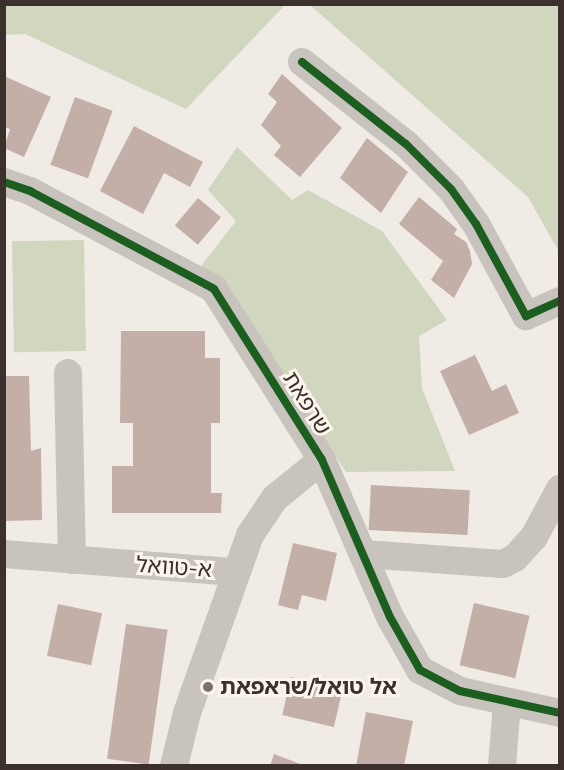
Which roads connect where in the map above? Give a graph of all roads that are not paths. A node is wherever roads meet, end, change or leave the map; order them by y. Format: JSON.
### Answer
{"nodes":[{"id":1,"x":302,"y":62,"type":"dead end"},
{"id":2,"x":4,"y":183,"type":"edge"},
{"id":3,"x":560,"y":301,"type":"edge"},
{"id":4,"x":68,"y":373,"type":"dead end"},
{"id":5,"x":322,"y":460,"type":"junction"},
{"id":6,"x":560,"y":489,"type":"edge"},
{"id":7,"x":4,"y":554,"type":"edge"},
{"id":8,"x":364,"y":554,"type":"junction"},
{"id":9,"x":72,"y":560,"type":"junction"},
{"id":10,"x":234,"y":572,"type":"junction"},
{"id":11,"x":507,"y":702,"type":"junction"},
{"id":12,"x":560,"y":713,"type":"edge"},
{"id":13,"x":174,"y":765,"type":"edge"},
{"id":14,"x":502,"y":765,"type":"edge"}],
"edges":[{"from":1,"to":3,"type":"street"},
{"from":2,"to":5,"type":"street","name":"שרפאת"},
{"from":4,"to":9,"type":"street"},
{"from":5,"to":8,"type":"street","name":"שרפאת"},
{"from":5,"to":10,"type":"street","name":"א-טוואל"},
{"from":6,"to":8,"type":"street"},
{"from":7,"to":9,"type":"street","name":"א-טוואל"},
{"from":8,"to":11,"type":"street","name":"שרפאת"},
{"from":9,"to":10,"type":"street","name":"א-טוואל"},
{"from":10,"to":13,"type":"street"},
{"from":11,"to":12,"type":"street","name":"שרפאת"},
{"from":11,"to":14,"type":"street"}]}
